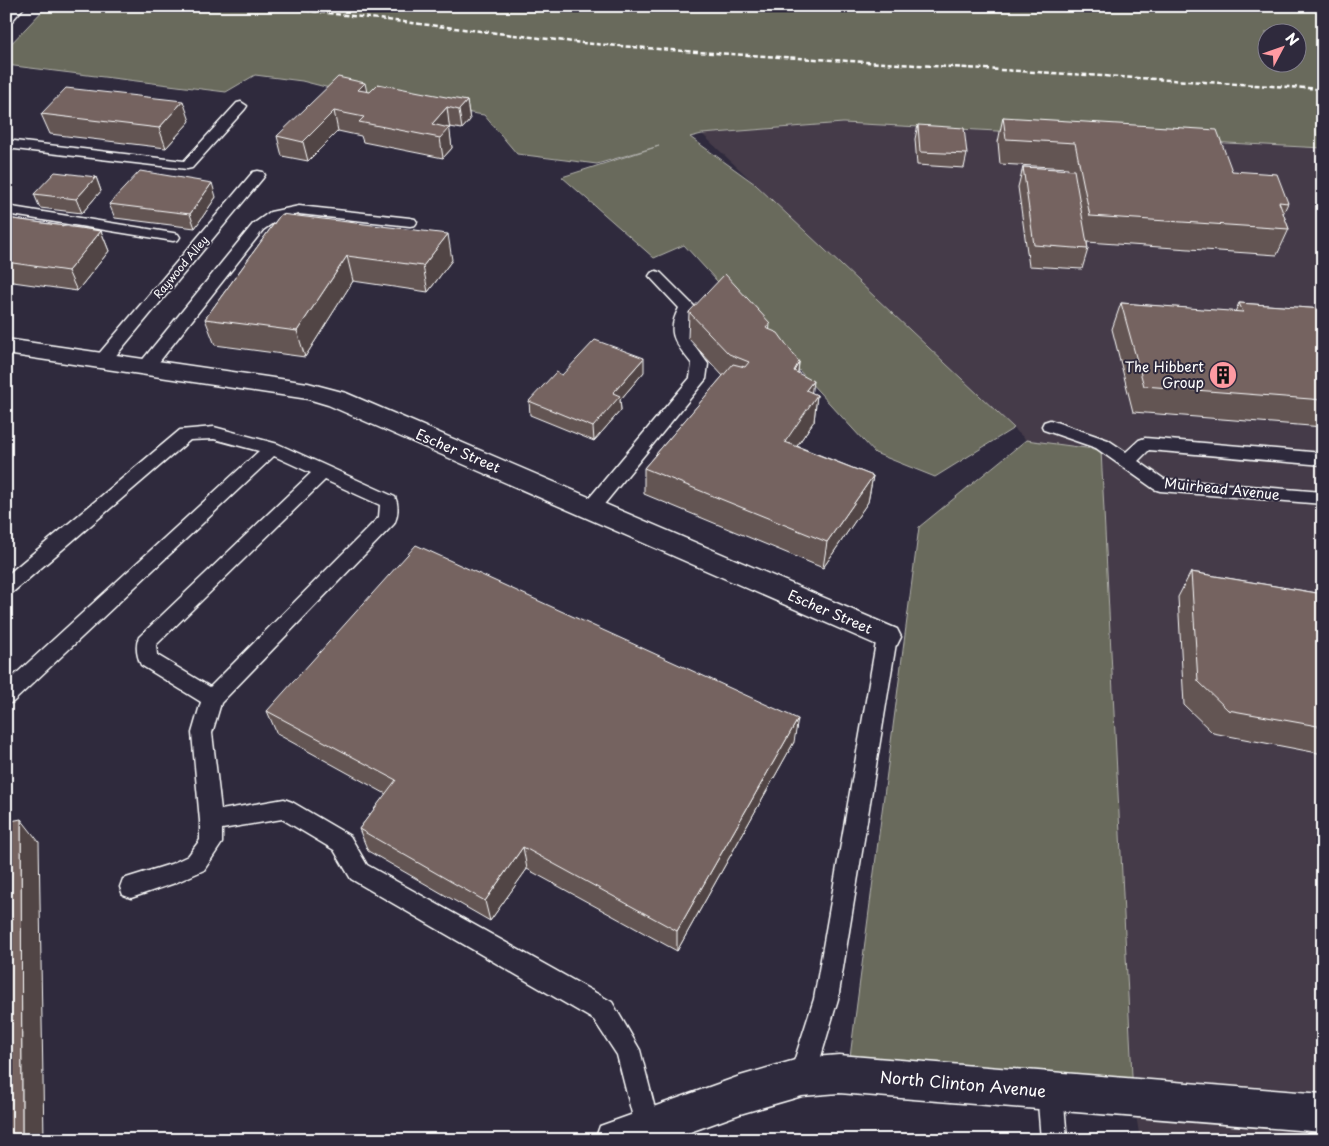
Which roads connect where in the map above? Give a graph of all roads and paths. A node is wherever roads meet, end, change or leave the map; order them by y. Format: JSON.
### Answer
{"nodes":[{"id":1,"x":17,"y":6,"type":"edge"},
{"id":2,"x":6,"y":17,"type":"edge"},
{"id":3,"x":241,"y":106,"type":"dead end"},
{"id":4,"x":6,"y":144,"type":"edge"},
{"id":5,"x":258,"y":174,"type":"dead end"},
{"id":6,"x":6,"y":210,"type":"edge"},
{"id":7,"x":410,"y":222,"type":"dead end"},
{"id":8,"x":173,"y":237,"type":"dead end"},
{"id":9,"x":656,"y":276,"type":"dead end"},
{"id":10,"x":6,"y":346,"type":"edge"},
{"id":11,"x":103,"y":360,"type":"junction"},
{"id":12,"x":146,"y":367,"type":"junction"},
{"id":13,"x":1050,"y":426,"type":"dead end"},
{"id":14,"x":272,"y":448,"type":"junction"},
{"id":15,"x":1323,"y":459,"type":"edge"},
{"id":16,"x":1128,"y":461,"type":"junction"},
{"id":17,"x":324,"y":471,"type":"junction"},
{"id":18,"x":1323,"y":498,"type":"edge"},
{"id":19,"x":591,"y":508,"type":"junction"},
{"id":20,"x":6,"y":587,"type":"edge"},
{"id":21,"x":887,"y":637,"type":"joint"},
{"id":22,"x":6,"y":696,"type":"edge"},
{"id":23,"x":212,"y":699,"type":"junction"},
{"id":24,"x":211,"y":821,"type":"junction"},
{"id":25,"x":131,"y":887,"type":"dead end"},
{"id":26,"x":802,"y":1077,"type":"junction"},
{"id":27,"x":1050,"y":1092,"type":"junction"},
{"id":28,"x":1323,"y":1113,"type":"edge"},
{"id":29,"x":630,"y":1134,"type":"edge"},
{"id":30,"x":1054,"y":1140,"type":"edge"}],
"edges":[{"from":1,"to":2,"type":"street"},
{"from":3,"to":4,"type":"lane"},
{"from":5,"to":11,"type":"lane","name":"Raywood Alley"},
{"from":6,"to":8,"type":"lane"},
{"from":7,"to":12,"type":"lane"},
{"from":9,"to":19,"type":"lane"},
{"from":10,"to":11,"type":"street","name":"Escher Street"},
{"from":11,"to":12,"type":"street","name":"Escher Street"},
{"from":12,"to":19,"type":"street","name":"Escher Street"},
{"from":13,"to":16,"type":"lane","name":"Muirhead Avenue"},
{"from":14,"to":17,"type":"lane"},
{"from":14,"to":20,"type":"lane"},
{"from":14,"to":22,"type":"lane"},
{"from":15,"to":16,"type":"lane"},
{"from":16,"to":18,"type":"lane","name":"Muirhead Avenue"},
{"from":17,"to":23,"type":"lane"},
{"from":17,"to":23,"type":"lane"},
{"from":19,"to":21,"type":"street","name":"Escher Street"},
{"from":21,"to":26,"type":"lane"},
{"from":23,"to":24,"type":"lane"},
{"from":24,"to":25,"type":"lane"},
{"from":24,"to":29,"type":"lane"},
{"from":26,"to":27,"type":"street","name":"North Clinton Avenue"},
{"from":26,"to":29,"type":"street","name":"North Clinton Avenue"},
{"from":27,"to":28,"type":"street","name":"North Clinton Avenue"},
{"from":27,"to":30,"type":"lane"}]}
